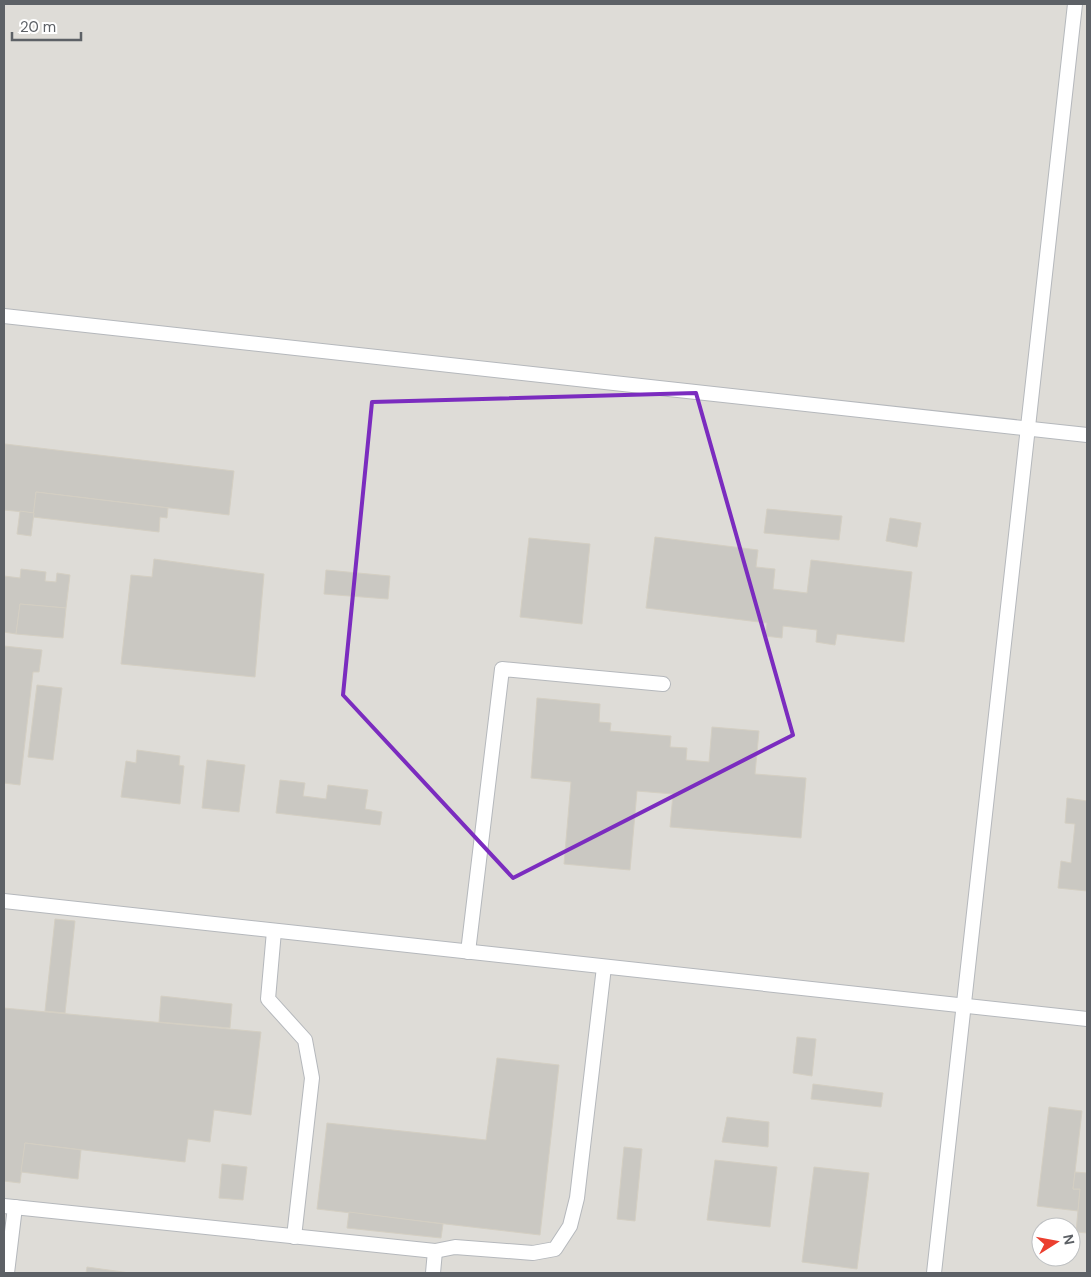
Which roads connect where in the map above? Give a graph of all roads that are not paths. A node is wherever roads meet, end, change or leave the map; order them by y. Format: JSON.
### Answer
{"nodes":[{"id":1,"x":1075,"y":4,"type":"edge"},
{"id":2,"x":4,"y":316,"type":"edge"},
{"id":3,"x":1027,"y":428,"type":"junction"},
{"id":4,"x":1087,"y":435,"type":"edge"},
{"id":5,"x":663,"y":684,"type":"dead end"},
{"id":6,"x":4,"y":901,"type":"edge"},
{"id":7,"x":274,"y":930,"type":"junction"},
{"id":8,"x":468,"y":952,"type":"junction"},
{"id":9,"x":604,"y":967,"type":"junction"},
{"id":10,"x":963,"y":1006,"type":"junction"},
{"id":11,"x":1087,"y":1019,"type":"edge"},
{"id":12,"x":9,"y":1206,"type":"edge"},
{"id":13,"x":294,"y":1237,"type":"junction"},
{"id":14,"x":435,"y":1251,"type":"junction"},
{"id":15,"x":7,"y":1273,"type":"edge"},
{"id":16,"x":433,"y":1273,"type":"edge"},
{"id":17,"x":934,"y":1273,"type":"edge"}],
"edges":[{"from":1,"to":3,"type":"lane"},
{"from":2,"to":3,"type":"lane"},
{"from":3,"to":4,"type":"lane"},
{"from":3,"to":10,"type":"lane"},
{"from":5,"to":8,"type":"lane"},
{"from":6,"to":7,"type":"lane"},
{"from":7,"to":8,"type":"lane"},
{"from":7,"to":13,"type":"lane"},
{"from":8,"to":9,"type":"lane"},
{"from":9,"to":10,"type":"lane"},
{"from":9,"to":14,"type":"lane"},
{"from":10,"to":11,"type":"lane"},
{"from":10,"to":17,"type":"lane"},
{"from":12,"to":13,"type":"lane"},
{"from":12,"to":15,"type":"lane"},
{"from":13,"to":14,"type":"lane"},
{"from":14,"to":16,"type":"lane"}]}
